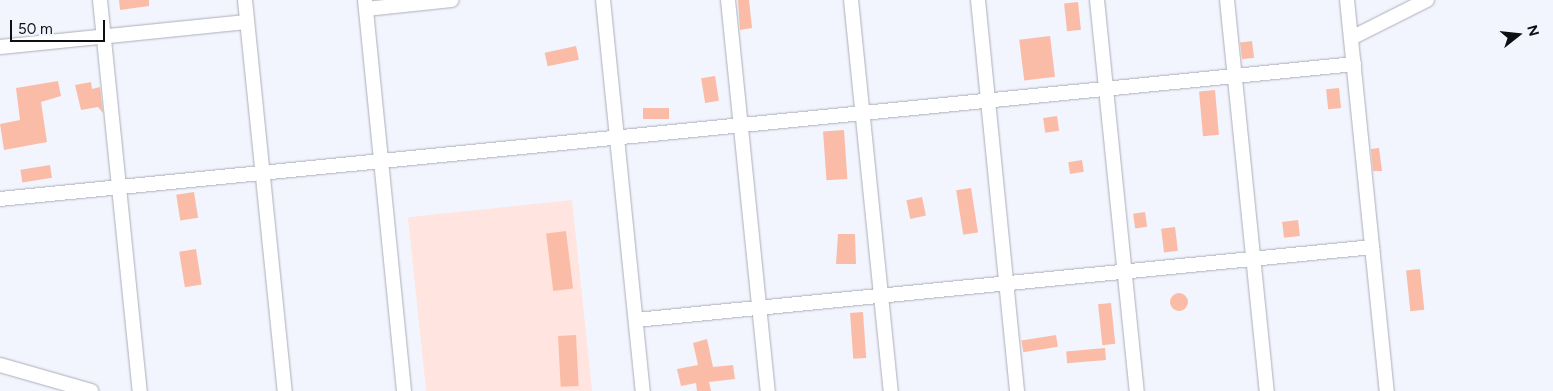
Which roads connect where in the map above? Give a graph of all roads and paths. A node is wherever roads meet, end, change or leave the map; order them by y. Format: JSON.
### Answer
{"nodes":[{"id":1,"x":100,"y":0,"type":"edge"},
{"id":2,"x":245,"y":0,"type":"edge"},
{"id":3,"x":452,"y":0,"type":"edge"},
{"id":4,"x":603,"y":0,"type":"edge"},
{"id":5,"x":728,"y":0,"type":"edge"},
{"id":6,"x":851,"y":0,"type":"edge"},
{"id":7,"x":978,"y":0,"type":"edge"},
{"id":8,"x":1097,"y":0,"type":"edge"},
{"id":9,"x":1227,"y":0,"type":"edge"},
{"id":10,"x":1347,"y":0,"type":"edge"},
{"id":11,"x":1427,"y":0,"type":"edge"},
{"id":12,"x":365,"y":4,"type":"edge"},
{"id":13,"x":247,"y":22,"type":"junction"},
{"id":14,"x":104,"y":36,"type":"junction"},
{"id":15,"x":1351,"y":38,"type":"junction"},
{"id":16,"x":0,"y":47,"type":"edge"},
{"id":17,"x":1354,"y":64,"type":"junction"},
{"id":18,"x":1234,"y":76,"type":"junction"},
{"id":19,"x":1106,"y":89,"type":"junction"},
{"id":20,"x":988,"y":100,"type":"junction"},
{"id":21,"x":863,"y":113,"type":"junction"},
{"id":22,"x":741,"y":125,"type":"junction"},
{"id":23,"x":617,"y":137,"type":"junction"},
{"id":24,"x":381,"y":161,"type":"junction"},
{"id":25,"x":262,"y":172,"type":"junction"},
{"id":26,"x":119,"y":187,"type":"junction"},
{"id":27,"x":0,"y":198,"type":"edge"},
{"id":28,"x":1372,"y":247,"type":"junction"},
{"id":29,"x":1253,"y":258,"type":"junction"},
{"id":30,"x":1125,"y":271,"type":"junction"},
{"id":31,"x":1006,"y":283,"type":"junction"},
{"id":32,"x":881,"y":296,"type":"junction"},
{"id":33,"x":760,"y":307,"type":"junction"},
{"id":34,"x":636,"y":320,"type":"junction"},
{"id":35,"x":0,"y":365,"type":"edge"},
{"id":36,"x":91,"y":391,"type":"edge"},
{"id":37,"x":140,"y":391,"type":"edge"},
{"id":38,"x":285,"y":391,"type":"edge"},
{"id":39,"x":404,"y":391,"type":"edge"},
{"id":40,"x":643,"y":391,"type":"edge"},
{"id":41,"x":768,"y":391,"type":"edge"},
{"id":42,"x":891,"y":391,"type":"edge"},
{"id":43,"x":1017,"y":391,"type":"edge"},
{"id":44,"x":1137,"y":391,"type":"edge"},
{"id":45,"x":1266,"y":391,"type":"edge"},
{"id":46,"x":1387,"y":391,"type":"edge"}],
"edges":[{"from":1,"to":14,"type":"street"},
{"from":2,"to":13,"type":"street"},
{"from":3,"to":12,"type":"street"},
{"from":4,"to":23,"type":"street"},
{"from":5,"to":22,"type":"street"},
{"from":6,"to":21,"type":"street"},
{"from":7,"to":20,"type":"street"},
{"from":8,"to":19,"type":"street"},
{"from":9,"to":18,"type":"street"},
{"from":10,"to":15,"type":"street"},
{"from":11,"to":15,"type":"street"},
{"from":12,"to":24,"type":"street"},
{"from":13,"to":14,"type":"street"},
{"from":13,"to":25,"type":"street"},
{"from":14,"to":16,"type":"street"},
{"from":14,"to":26,"type":"street"},
{"from":15,"to":17,"type":"street"},
{"from":17,"to":18,"type":"street"},
{"from":17,"to":28,"type":"street"},
{"from":18,"to":19,"type":"street"},
{"from":18,"to":29,"type":"street"},
{"from":19,"to":20,"type":"street"},
{"from":19,"to":30,"type":"street"},
{"from":20,"to":21,"type":"street"},
{"from":20,"to":31,"type":"street"},
{"from":21,"to":22,"type":"street"},
{"from":21,"to":32,"type":"street"},
{"from":22,"to":23,"type":"street"},
{"from":22,"to":33,"type":"street"},
{"from":23,"to":24,"type":"street"},
{"from":23,"to":34,"type":"street"},
{"from":24,"to":25,"type":"street"},
{"from":24,"to":39,"type":"street"},
{"from":25,"to":26,"type":"street"},
{"from":25,"to":38,"type":"street"},
{"from":26,"to":27,"type":"street"},
{"from":26,"to":37,"type":"street"},
{"from":28,"to":29,"type":"street"},
{"from":28,"to":46,"type":"street"},
{"from":29,"to":30,"type":"street"},
{"from":29,"to":45,"type":"street"},
{"from":30,"to":31,"type":"street"},
{"from":30,"to":44,"type":"street"},
{"from":31,"to":32,"type":"street"},
{"from":31,"to":43,"type":"street"},
{"from":32,"to":33,"type":"street"},
{"from":32,"to":42,"type":"street"},
{"from":33,"to":34,"type":"street"},
{"from":33,"to":41,"type":"street"},
{"from":34,"to":40,"type":"street"},
{"from":35,"to":36,"type":"street"}]}
